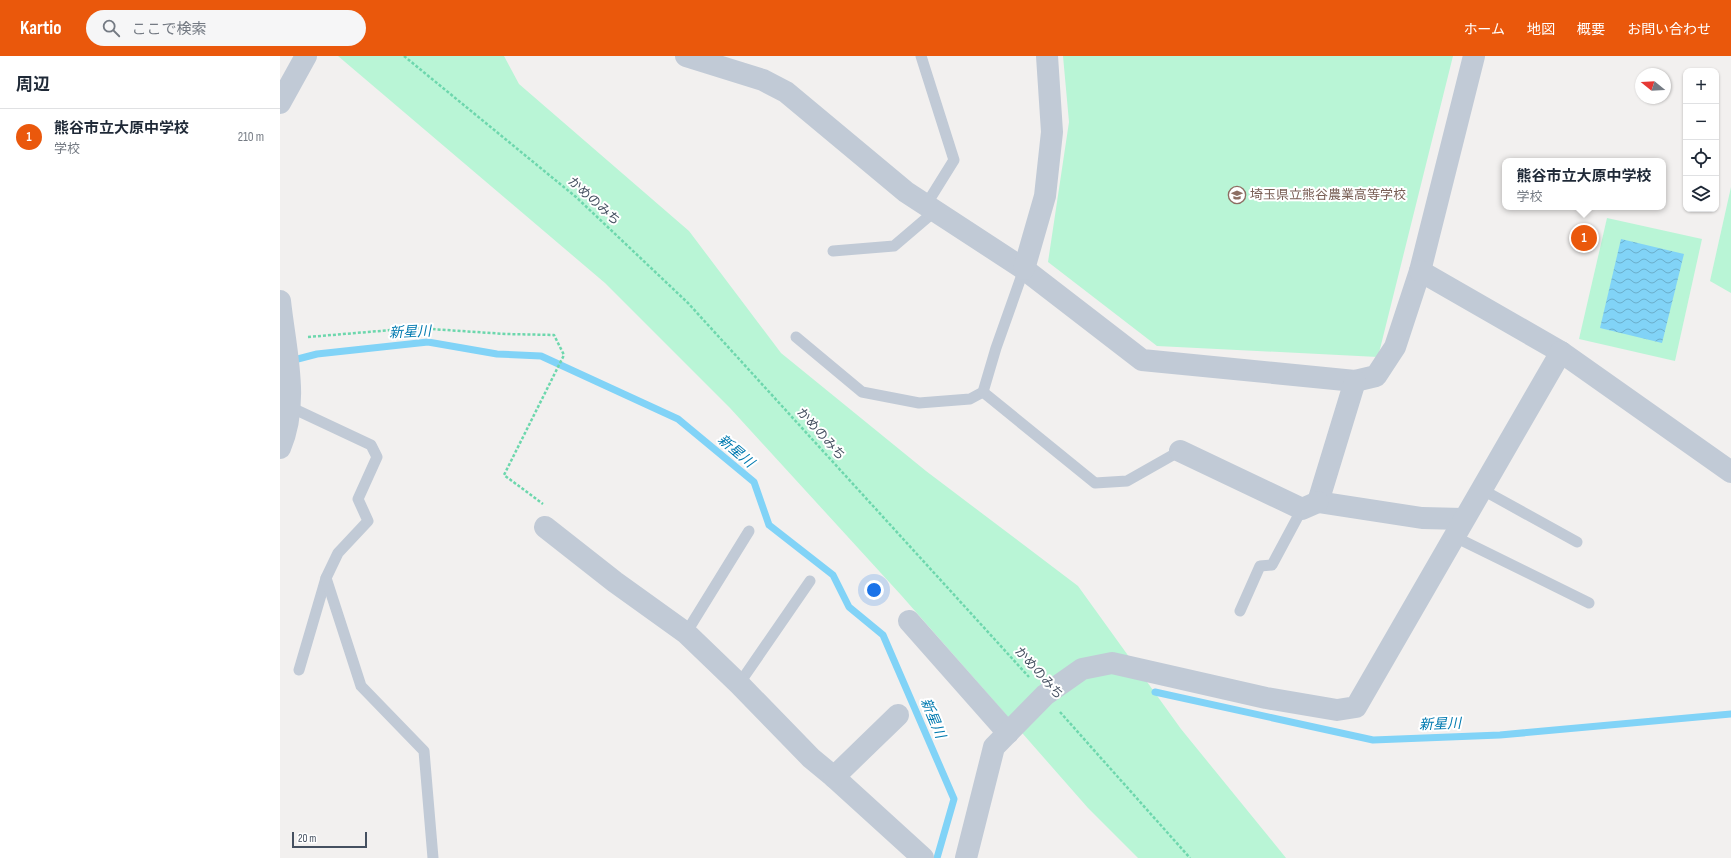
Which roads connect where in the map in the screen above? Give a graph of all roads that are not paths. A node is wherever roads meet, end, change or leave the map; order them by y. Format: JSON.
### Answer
{"nodes":[{"id":1,"x":306,"y":56,"type":"edge"},
{"id":2,"x":686,"y":56,"type":"edge"},
{"id":3,"x":921,"y":56,"type":"edge"},
{"id":4,"x":1047,"y":56,"type":"edge"},
{"id":5,"x":1474,"y":56,"type":"edge"},
{"id":6,"x":280,"y":103,"type":"edge"},
{"id":7,"x":931,"y":208,"type":"junction"},
{"id":8,"x":833,"y":251,"type":"dead end"},
{"id":9,"x":1024,"y":269,"type":"junction"},
{"id":10,"x":1420,"y":271,"type":"junction"},
{"id":11,"x":280,"y":301,"type":"edge"},
{"id":12,"x":796,"y":337,"type":"dead end"},
{"id":13,"x":1561,"y":352,"type":"junction"},
{"id":14,"x":1355,"y":381,"type":"junction"},
{"id":15,"x":983,"y":392,"type":"junction"},
{"id":16,"x":290,"y":407,"type":"junction"},
{"id":17,"x":280,"y":448,"type":"edge"},
{"id":18,"x":1180,"y":451,"type":"joint"},
{"id":19,"x":1731,"y":472,"type":"edge"},
{"id":20,"x":1481,"y":489,"type":"junction"},
{"id":21,"x":1310,"y":506,"type":"junction"},
{"id":22,"x":545,"y":527,"type":"road end"},
{"id":23,"x":1458,"y":528,"type":"junction"},
{"id":24,"x":749,"y":531,"type":"dead end"},
{"id":25,"x":1577,"y":542,"type":"dead end"},
{"id":26,"x":326,"y":578,"type":"junction"},
{"id":27,"x":810,"y":580,"type":"dead end"},
{"id":28,"x":1589,"y":603,"type":"dead end"},
{"id":29,"x":1240,"y":611,"type":"dead end"},
{"id":30,"x":908,"y":621,"type":"dead end"},
{"id":31,"x":686,"y":633,"type":"junction"},
{"id":32,"x":299,"y":670,"type":"dead end"},
{"id":33,"x":739,"y":684,"type":"junction"},
{"id":34,"x":898,"y":715,"type":"dead end"},
{"id":35,"x":1008,"y":733,"type":"junction"},
{"id":36,"x":834,"y":777,"type":"junction"},
{"id":37,"x":433,"y":858,"type":"edge"},
{"id":38,"x":923,"y":858,"type":"edge"},
{"id":39,"x":966,"y":858,"type":"edge"}],
"edges":[{"from":1,"to":6,"type":"street"},
{"from":2,"to":7,"type":"street"},
{"from":3,"to":7,"type":"lane"},
{"from":4,"to":9,"type":"street"},
{"from":5,"to":10,"type":"street"},
{"from":7,"to":8,"type":"lane"},
{"from":7,"to":9,"type":"street"},
{"from":9,"to":14,"type":"street"},
{"from":9,"to":15,"type":"lane"},
{"from":10,"to":13,"type":"street"},
{"from":10,"to":14,"type":"street"},
{"from":11,"to":16,"type":"street"},
{"from":12,"to":15,"type":"lane"},
{"from":13,"to":19,"type":"street"},
{"from":13,"to":20,"type":"street"},
{"from":14,"to":21,"type":"street"},
{"from":15,"to":18,"type":"lane"},
{"from":16,"to":17,"type":"street"},
{"from":16,"to":26,"type":"lane"},
{"from":18,"to":21,"type":"street"},
{"from":20,"to":23,"type":"street"},
{"from":20,"to":25,"type":"lane"},
{"from":21,"to":23,"type":"street"},
{"from":21,"to":29,"type":"lane"},
{"from":22,"to":31,"type":"street"},
{"from":23,"to":28,"type":"lane"},
{"from":23,"to":35,"type":"street"},
{"from":24,"to":31,"type":"lane"},
{"from":26,"to":32,"type":"lane"},
{"from":26,"to":37,"type":"lane"},
{"from":27,"to":33,"type":"lane"},
{"from":30,"to":35,"type":"street"},
{"from":31,"to":33,"type":"street"},
{"from":33,"to":36,"type":"street"},
{"from":34,"to":36,"type":"street"},
{"from":35,"to":39,"type":"street"},
{"from":36,"to":38,"type":"street"}]}
